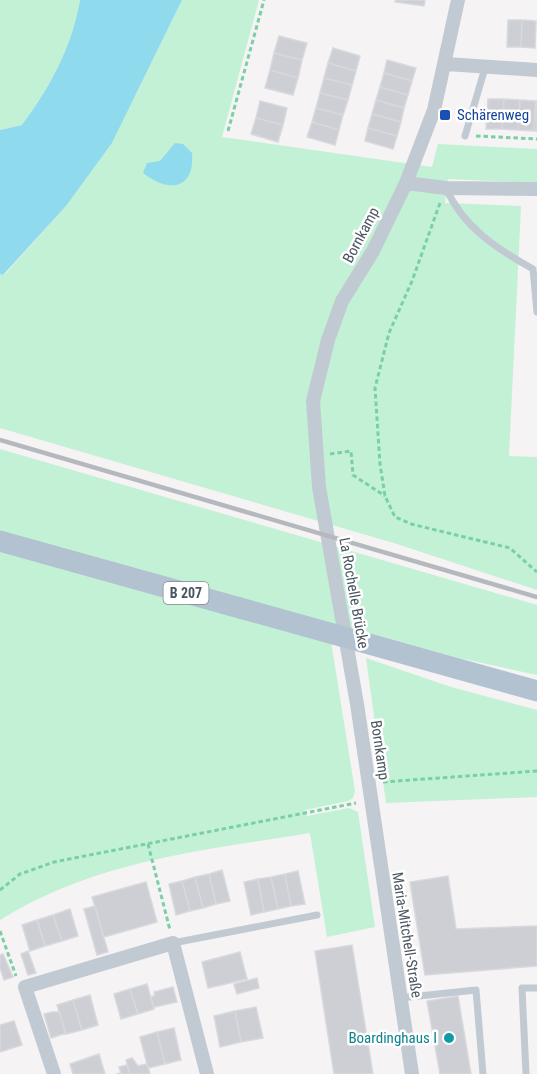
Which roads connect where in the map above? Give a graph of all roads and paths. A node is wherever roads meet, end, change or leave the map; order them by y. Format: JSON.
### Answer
{"nodes":[{"id":1,"x":264,"y":0,"type":"edge"},
{"id":2,"x":458,"y":0,"type":"edge"},
{"id":3,"x":446,"y":64,"type":"junction"},
{"id":4,"x":485,"y":68,"type":"junction"},
{"id":5,"x":537,"y":70,"type":"edge"},
{"id":6,"x":228,"y":131,"type":"dead end"},
{"id":7,"x":465,"y":136,"type":"joint"},
{"id":8,"x":537,"y":139,"type":"edge"},
{"id":9,"x":406,"y":183,"type":"junction"},
{"id":10,"x":446,"y":188,"type":"junction"},
{"id":11,"x":537,"y":189,"type":"edge"},
{"id":12,"x":537,"y":312,"type":"edge"},
{"id":13,"x":328,"y":454,"type":"dead end"},
{"id":14,"x":319,"y":487,"type":"joint"},
{"id":15,"x":385,"y":496,"type":"junction"},
{"id":16,"x":0,"y":542,"type":"edge"},
{"id":17,"x":537,"y":572,"type":"edge"},
{"id":18,"x":537,"y":691,"type":"edge"},
{"id":19,"x":357,"y":704,"type":"joint"},
{"id":20,"x":537,"y":771,"type":"edge"},
{"id":21,"x":369,"y":783,"type":"junction"},
{"id":22,"x":370,"y":801,"type":"junction"},
{"id":23,"x":148,"y":844,"type":"junction"},
{"id":24,"x":0,"y":890,"type":"edge"},
{"id":25,"x":317,"y":915,"type":"dead end"},
{"id":26,"x":0,"y":931,"type":"edge"},
{"id":27,"x":173,"y":943,"type":"junction"},
{"id":28,"x":25,"y":987,"type":"junction"},
{"id":29,"x":537,"y":988,"type":"edge"},
{"id":30,"x":400,"y":998,"type":"junction"},
{"id":31,"x":54,"y":1074,"type":"edge"},
{"id":32,"x":207,"y":1074,"type":"edge"},
{"id":33,"x":412,"y":1074,"type":"edge"},
{"id":34,"x":483,"y":1074,"type":"edge"},
{"id":35,"x":526,"y":1074,"type":"edge"}],
"edges":[{"from":1,"to":6,"type":"path"},
{"from":2,"to":3,"type":"street","name":"Bornkamp"},
{"from":3,"to":4,"type":"street"},
{"from":3,"to":9,"type":"street","name":"Bornkamp"},
{"from":4,"to":5,"type":"street"},
{"from":4,"to":7,"type":"lane"},
{"from":7,"to":8,"type":"path"},
{"from":9,"to":10,"type":"street"},
{"from":9,"to":14,"type":"street","name":"Bornkamp"},
{"from":10,"to":11,"type":"street"},
{"from":10,"to":12,"type":"lane"},
{"from":10,"to":15,"type":"path"},
{"from":13,"to":15,"type":"path"},
{"from":14,"to":19,"type":"street","name":"La Rochelle Brücke"},
{"from":15,"to":17,"type":"path"},
{"from":16,"to":18,"type":"main road","number":"B 207"},
{"from":19,"to":21,"type":"street","name":"Bornkamp"},
{"from":20,"to":21,"type":"path"},
{"from":21,"to":22,"type":"street","name":"Bornkamp"},
{"from":22,"to":23,"type":"path"},
{"from":22,"to":30,"type":"street","name":"Maria-Mitchell-Straße"},
{"from":23,"to":24,"type":"path"},
{"from":23,"to":27,"type":"path"},
{"from":25,"to":27,"type":"lane"},
{"from":26,"to":28,"type":"path"},
{"from":27,"to":28,"type":"street"},
{"from":27,"to":32,"type":"street"},
{"from":28,"to":31,"type":"street"},
{"from":29,"to":35,"type":"lane"},
{"from":30,"to":33,"type":"street","name":"Maria-Mitchell-Straße"},
{"from":30,"to":34,"type":"lane"}]}
